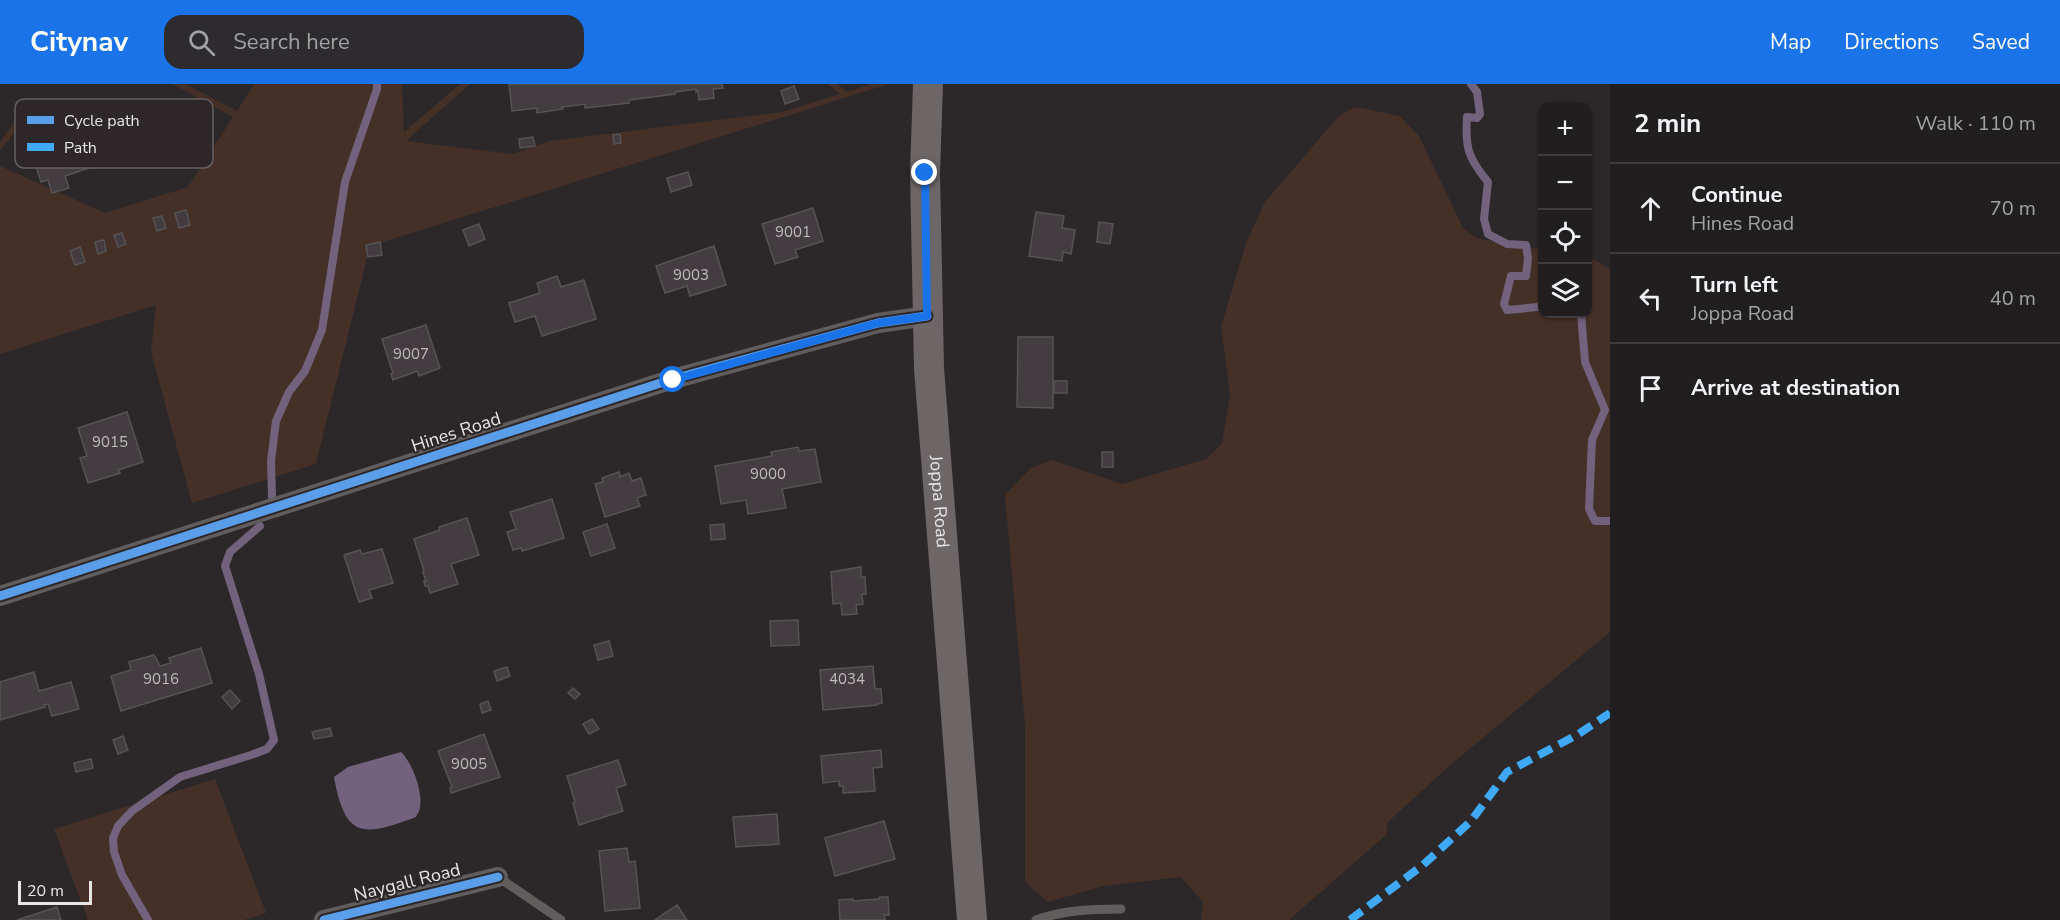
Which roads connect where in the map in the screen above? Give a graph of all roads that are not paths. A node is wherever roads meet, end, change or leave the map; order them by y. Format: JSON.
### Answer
{"nodes":[{"id":1,"x":928,"y":84,"type":"edge"},
{"id":2,"x":927,"y":316,"type":"junction"},
{"id":3,"x":0,"y":596,"type":"edge"},
{"id":4,"x":498,"y":877,"type":"joint"},
{"id":5,"x":1121,"y":909,"type":"dead end"},
{"id":6,"x":367,"y":915,"type":"edge"},
{"id":7,"x":324,"y":920,"type":"edge"},
{"id":8,"x":561,"y":920,"type":"edge"},
{"id":9,"x":972,"y":920,"type":"edge"},
{"id":10,"x":1036,"y":920,"type":"edge"}],
"edges":[{"from":1,"to":2,"type":"main road","name":"Joppa Road"},
{"from":2,"to":3,"type":"street","name":"Hines Road"},
{"from":2,"to":9,"type":"main road","name":"Joppa Road"},
{"from":4,"to":6,"type":"street","name":"Naygall Road"},
{"from":4,"to":8,"type":"lane"},
{"from":5,"to":10,"type":"lane"},
{"from":6,"to":7,"type":"street","name":"Naygall Road"}]}
